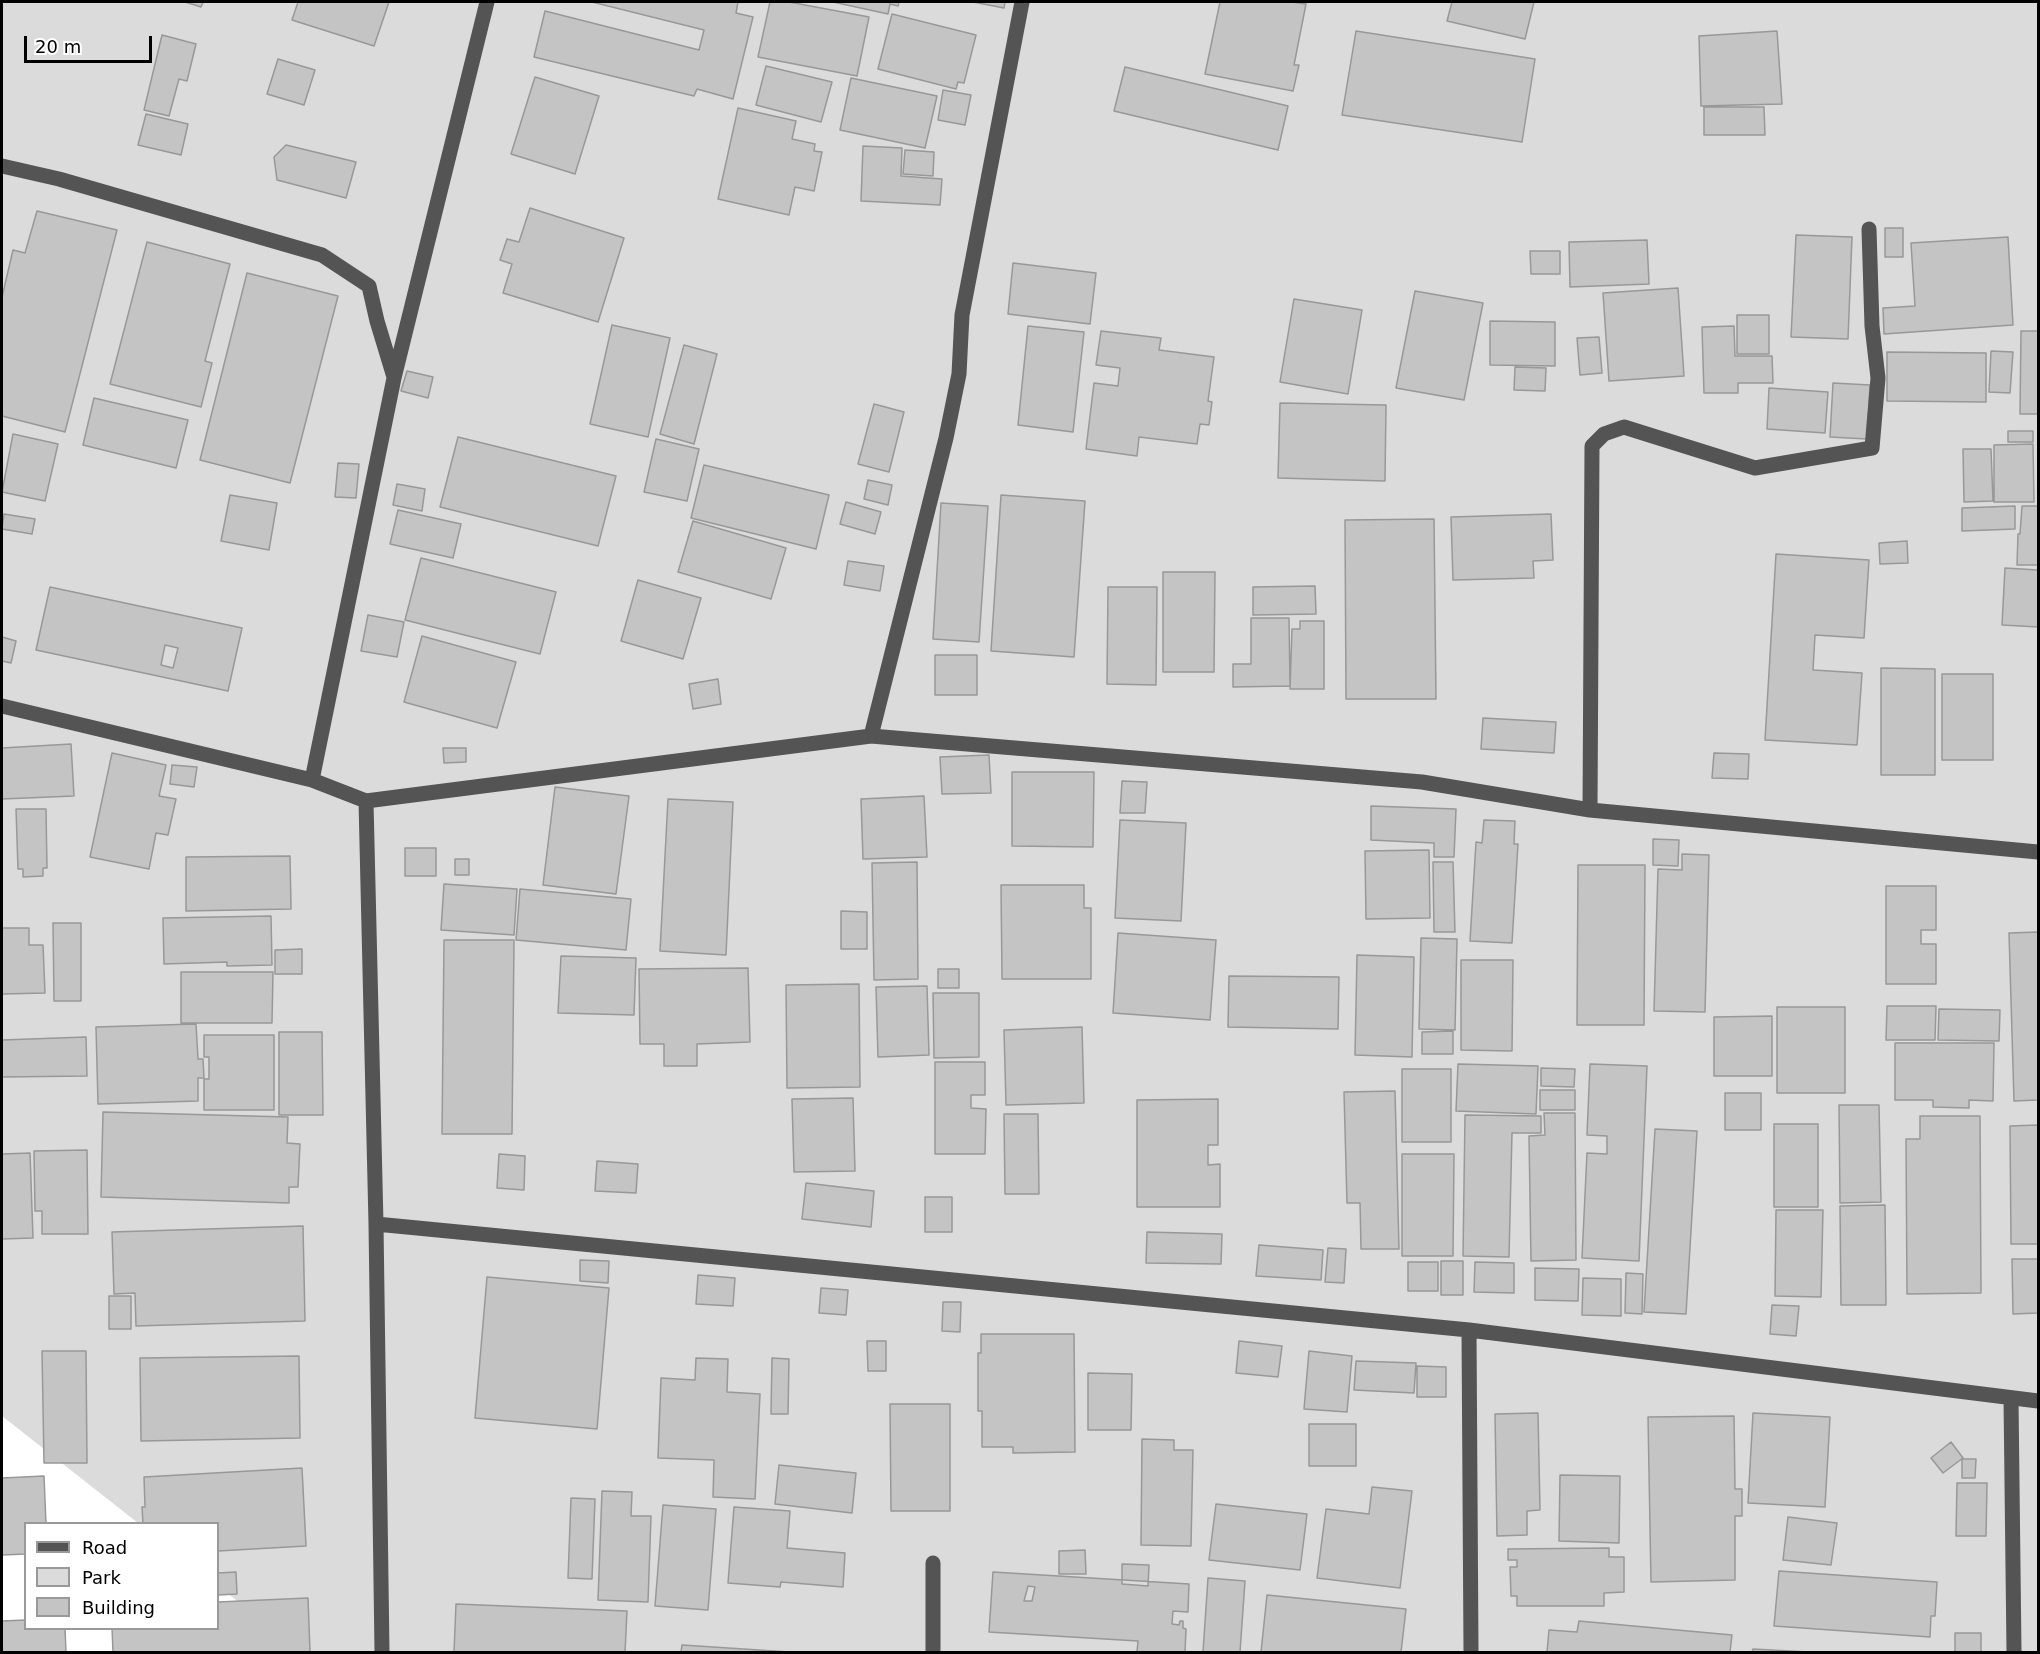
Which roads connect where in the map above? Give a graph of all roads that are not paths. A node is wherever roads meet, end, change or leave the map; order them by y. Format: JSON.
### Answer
{"nodes":[{"id":1,"x":487,"y":2,"type":"edge"},
{"id":2,"x":1022,"y":2,"type":"edge"},
{"id":3,"x":2,"y":166,"type":"edge"},
{"id":4,"x":1869,"y":229,"type":"dead end"},
{"id":5,"x":394,"y":378,"type":"junction"},
{"id":6,"x":2,"y":706,"type":"edge"},
{"id":7,"x":871,"y":736,"type":"junction"},
{"id":8,"x":312,"y":780,"type":"junction"},
{"id":9,"x":366,"y":801,"type":"junction"},
{"id":10,"x":1590,"y":810,"type":"junction"},
{"id":11,"x":2038,"y":852,"type":"edge"},
{"id":12,"x":376,"y":1224,"type":"junction"},
{"id":13,"x":1469,"y":1330,"type":"junction"},
{"id":14,"x":2011,"y":1398,"type":"junction"},
{"id":15,"x":2038,"y":1401,"type":"edge"},
{"id":16,"x":933,"y":1563,"type":"dead end"},
{"id":17,"x":382,"y":1653,"type":"edge"},
{"id":18,"x":933,"y":1653,"type":"edge"},
{"id":19,"x":1471,"y":1653,"type":"edge"},
{"id":20,"x":2014,"y":1653,"type":"edge"}],
"edges":[{"from":1,"to":5,"type":"street"},
{"from":2,"to":7,"type":"street"},
{"from":3,"to":5,"type":"street"},
{"from":4,"to":10,"type":"street"},
{"from":5,"to":8,"type":"street"},
{"from":6,"to":8,"type":"street"},
{"from":7,"to":9,"type":"street"},
{"from":7,"to":10,"type":"street"},
{"from":8,"to":9,"type":"street"},
{"from":9,"to":12,"type":"street"},
{"from":10,"to":11,"type":"street"},
{"from":12,"to":13,"type":"street"},
{"from":12,"to":17,"type":"street"},
{"from":13,"to":14,"type":"street"},
{"from":13,"to":19,"type":"street"},
{"from":14,"to":15,"type":"street"},
{"from":14,"to":20,"type":"street"},
{"from":16,"to":18,"type":"street"}]}
